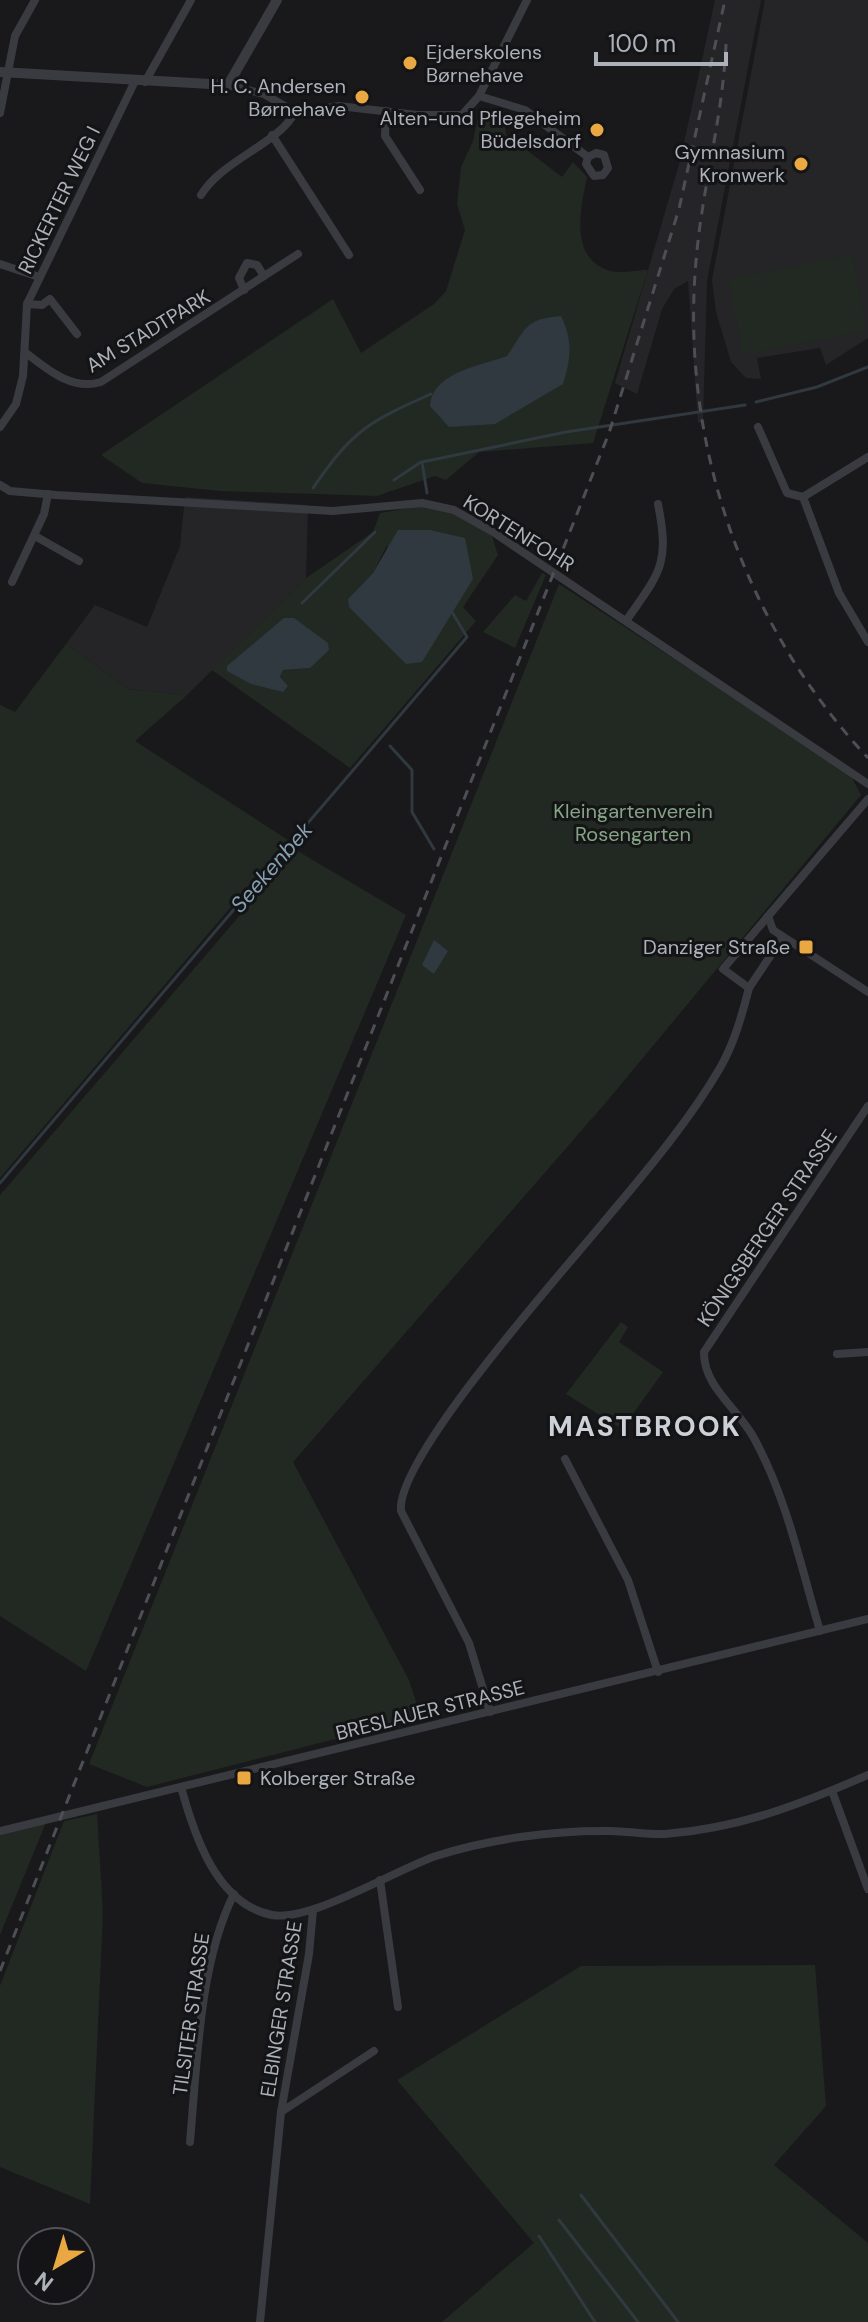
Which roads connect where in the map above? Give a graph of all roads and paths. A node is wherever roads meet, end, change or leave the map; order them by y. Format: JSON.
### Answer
{"nodes":[{"id":1,"x":35,"y":0,"type":"edge"},
{"id":2,"x":191,"y":0,"type":"edge"},
{"id":3,"x":277,"y":0,"type":"edge"},
{"id":4,"x":527,"y":0,"type":"edge"},
{"id":5,"x":3,"y":72,"type":"edge"},
{"id":6,"x":140,"y":82,"type":"junction"},
{"id":7,"x":228,"y":85,"type":"junction"},
{"id":8,"x":479,"y":96,"type":"junction"},
{"id":9,"x":386,"y":111,"type":"junction"},
{"id":10,"x":295,"y":112,"type":"junction"},
{"id":11,"x":0,"y":113,"type":"edge"},
{"id":12,"x":272,"y":135,"type":"junction"},
{"id":13,"x":588,"y":157,"type":"dead end"},
{"id":14,"x":420,"y":190,"type":"dead end"},
{"id":15,"x":201,"y":195,"type":"dead end"},
{"id":16,"x":298,"y":254,"type":"dead end"},
{"id":17,"x":349,"y":255,"type":"dead end"},
{"id":18,"x":0,"y":264,"type":"edge"},
{"id":19,"x":264,"y":276,"type":"junction"},
{"id":20,"x":39,"y":277,"type":"junction"},
{"id":21,"x":244,"y":290,"type":"junction"},
{"id":22,"x":27,"y":304,"type":"junction"},
{"id":23,"x":77,"y":334,"type":"dead end"},
{"id":24,"x":26,"y":353,"type":"junction"},
{"id":25,"x":0,"y":427,"type":"edge"},
{"id":26,"x":758,"y":427,"type":"dead end"},
{"id":27,"x":868,"y":457,"type":"edge"},
{"id":28,"x":0,"y":485,"type":"edge"},
{"id":29,"x":48,"y":494,"type":"junction"},
{"id":30,"x":803,"y":497,"type":"junction"},
{"id":31,"x":658,"y":504,"type":"dead end"},
{"id":32,"x":35,"y":536,"type":"junction"},
{"id":33,"x":79,"y":561,"type":"dead end"},
{"id":34,"x":12,"y":582,"type":"dead end"},
{"id":35,"x":626,"y":621,"type":"junction"},
{"id":36,"x":868,"y":642,"type":"edge"},
{"id":37,"x":868,"y":784,"type":"edge"},
{"id":38,"x":868,"y":799,"type":"edge"},
{"id":39,"x":768,"y":916,"type":"junction"},
{"id":40,"x":783,"y":937,"type":"junction"},
{"id":41,"x":749,"y":988,"type":"junction"},
{"id":42,"x":868,"y":992,"type":"edge"},
{"id":43,"x":868,"y":1106,"type":"edge"},
{"id":44,"x":868,"y":1352,"type":"edge"},
{"id":45,"x":837,"y":1354,"type":"dead end"},
{"id":46,"x":565,"y":1459,"type":"dead end"},
{"id":47,"x":868,"y":1619,"type":"edge"},
{"id":48,"x":820,"y":1631,"type":"junction"},
{"id":49,"x":658,"y":1672,"type":"junction"},
{"id":50,"x":490,"y":1712,"type":"junction"},
{"id":51,"x":868,"y":1775,"type":"edge"},
{"id":52,"x":181,"y":1787,"type":"junction"},
{"id":53,"x":832,"y":1791,"type":"junction"},
{"id":54,"x":0,"y":1831,"type":"edge"},
{"id":55,"x":380,"y":1880,"type":"junction"},
{"id":56,"x":868,"y":1889,"type":"edge"},
{"id":57,"x":234,"y":1894,"type":"junction"},
{"id":58,"x":313,"y":1910,"type":"junction"},
{"id":59,"x":398,"y":2007,"type":"dead end"},
{"id":60,"x":374,"y":2051,"type":"dead end"},
{"id":61,"x":281,"y":2112,"type":"junction"},
{"id":62,"x":190,"y":2142,"type":"dead end"},
{"id":63,"x":260,"y":2322,"type":"edge"}],
"edges":[{"from":1,"to":5,"type":"street"},
{"from":2,"to":6,"type":"street","name":"RICKERTER WEG I"},
{"from":3,"to":7,"type":"street"},
{"from":4,"to":8,"type":"street"},
{"from":5,"to":6,"type":"street"},
{"from":5,"to":11,"type":"street"},
{"from":6,"to":7,"type":"street"},
{"from":6,"to":20,"type":"street","name":"RICKERTER WEG I"},
{"from":7,"to":10,"type":"street"},
{"from":8,"to":9,"type":"street"},
{"from":8,"to":13,"type":"street"},
{"from":9,"to":10,"type":"street"},
{"from":9,"to":14,"type":"street"},
{"from":10,"to":12,"type":"street"},
{"from":12,"to":15,"type":"street"},
{"from":12,"to":17,"type":"street"},
{"from":16,"to":19,"type":"street","name":"AM STADTPARK"},
{"from":18,"to":20,"type":"street"},
{"from":19,"to":21,"type":"street","name":"AM STADTPARK"},
{"from":19,"to":21,"type":"street","name":"AM STADTPARK"},
{"from":20,"to":22,"type":"street","name":"RICKERTER WEG I"},
{"from":21,"to":24,"type":"street","name":"AM STADTPARK"},
{"from":22,"to":23,"type":"street"},
{"from":22,"to":24,"type":"street","name":"RICKERTER WEG I"},
{"from":24,"to":25,"type":"street","name":"RICKERTER WEG I"},
{"from":26,"to":30,"type":"street"},
{"from":27,"to":30,"type":"street"},
{"from":28,"to":29,"type":"street","name":"KORTENFOHR"},
{"from":29,"to":32,"type":"street"},
{"from":29,"to":35,"type":"street","name":"KORTENFOHR"},
{"from":30,"to":36,"type":"street"},
{"from":31,"to":35,"type":"street"},
{"from":32,"to":33,"type":"street"},
{"from":32,"to":34,"type":"street"},
{"from":35,"to":37,"type":"street","name":"KORTENFOHR"},
{"from":38,"to":39,"type":"street"},
{"from":39,"to":40,"type":"street"},
{"from":39,"to":41,"type":"street"},
{"from":40,"to":41,"type":"street"},
{"from":40,"to":42,"type":"street"},
{"from":41,"to":50,"type":"street"},
{"from":43,"to":48,"type":"street","name":"KÖNIGSBERGER STRASSE"},
{"from":44,"to":45,"type":"street"},
{"from":46,"to":49,"type":"street"},
{"from":47,"to":48,"type":"street","name":"BRESLAUER STRASSE"},
{"from":48,"to":49,"type":"street","name":"BRESLAUER STRASSE"},
{"from":49,"to":50,"type":"street","name":"BRESLAUER STRASSE"},
{"from":50,"to":52,"type":"street","name":"BRESLAUER STRASSE"},
{"from":51,"to":53,"type":"street"},
{"from":52,"to":54,"type":"street","name":"BRESLAUER STRASSE"},
{"from":52,"to":57,"type":"street"},
{"from":53,"to":55,"type":"street"},
{"from":53,"to":56,"type":"street"},
{"from":55,"to":58,"type":"street"},
{"from":55,"to":59,"type":"street"},
{"from":57,"to":58,"type":"street"},
{"from":57,"to":62,"type":"street","name":"TILSITER STRASSE"},
{"from":58,"to":61,"type":"street","name":"ELBINGER STRASSE"},
{"from":60,"to":61,"type":"street"},
{"from":61,"to":63,"type":"street","name":"ELBINGER STRASSE"}]}
